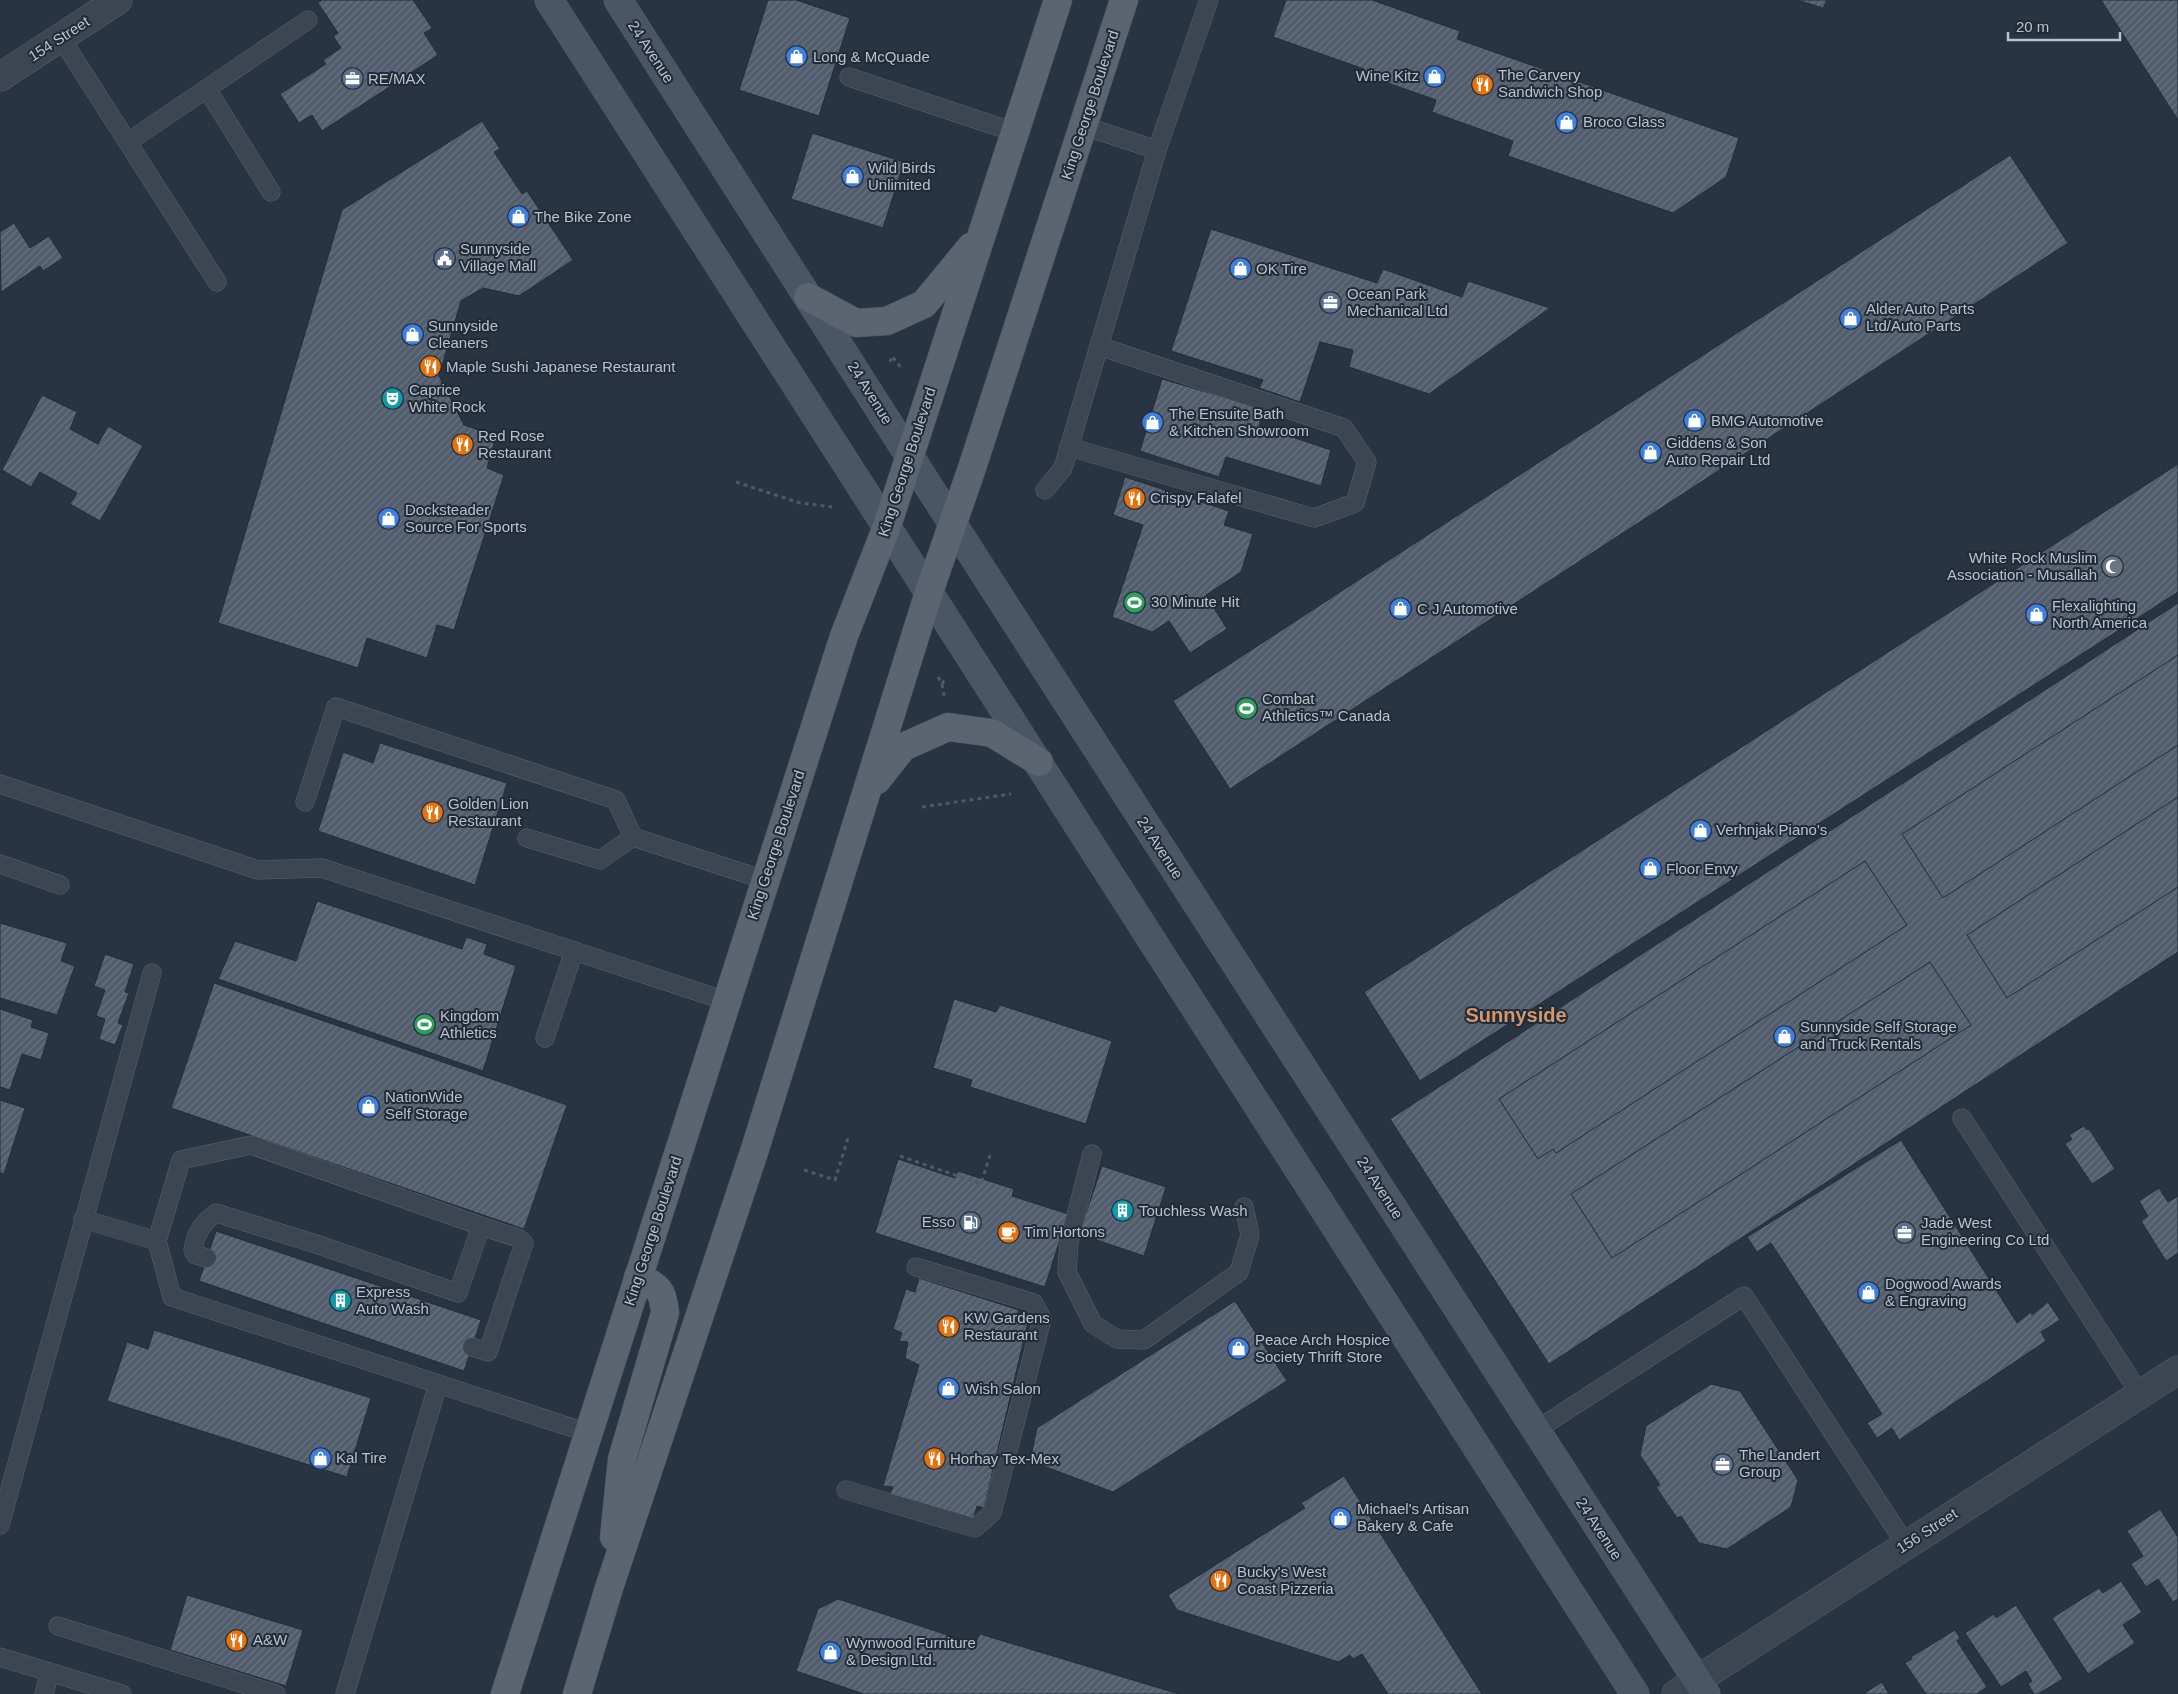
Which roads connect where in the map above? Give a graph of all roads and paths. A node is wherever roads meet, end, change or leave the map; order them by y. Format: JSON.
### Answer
{"nodes":[{"id":1,"x":118,"y":0,"type":"edge"},
{"id":2,"x":549,"y":0,"type":"edge"},
{"id":3,"x":618,"y":0,"type":"edge"},
{"id":4,"x":1058,"y":0,"type":"edge"},
{"id":5,"x":1124,"y":0,"type":"edge"},
{"id":6,"x":1209,"y":0,"type":"edge"},
{"id":7,"x":308,"y":20,"type":"dead end"},
{"id":8,"x":61,"y":38,"type":"junction"},
{"id":9,"x":0,"y":77,"type":"edge"},
{"id":10,"x":850,"y":77,"type":"dead end"},
{"id":11,"x":207,"y":89,"type":"junction"},
{"id":12,"x":1084,"y":126,"type":"junction"},
{"id":13,"x":1014,"y":132,"type":"junction"},
{"id":14,"x":128,"y":142,"type":"junction"},
{"id":15,"x":1157,"y":150,"type":"junction"},
{"id":16,"x":271,"y":192,"type":"dead end"},
{"id":17,"x":980,"y":236,"type":"junction"},
{"id":18,"x":217,"y":282,"type":"dead end"},
{"id":19,"x":808,"y":297,"type":"junction"},
{"id":20,"x":1099,"y":346,"type":"junction"},
{"id":21,"x":889,"y":368,"type":"dead end"},
{"id":22,"x":902,"y":369,"type":"dead end"},
{"id":23,"x":1069,"y":447,"type":"junction"},
{"id":24,"x":910,"y":457,"type":"junction"},
{"id":25,"x":736,"y":482,"type":"dead end"},
{"id":26,"x":1045,"y":490,"type":"dead end"},
{"id":27,"x":832,"y":507,"type":"dead end"},
{"id":28,"x":953,"y":525,"type":"junction"},
{"id":29,"x":887,"y":526,"type":"junction"},
{"id":30,"x":929,"y":592,"type":"junction"},
{"id":31,"x":1039,"y":762,"type":"junction"},
{"id":32,"x":0,"y":784,"type":"edge"},
{"id":33,"x":867,"y":792,"type":"junction"},
{"id":34,"x":1011,"y":794,"type":"dead end"},
{"id":35,"x":305,"y":802,"type":"dead end"},
{"id":36,"x":922,"y":807,"type":"dead end"},
{"id":37,"x":634,"y":837,"type":"junction"},
{"id":38,"x":527,"y":838,"type":"dead end"},
{"id":39,"x":0,"y":864,"type":"edge"},
{"id":40,"x":765,"y":880,"type":"junction"},
{"id":41,"x":60,"y":885,"type":"dead end"},
{"id":42,"x":574,"y":951,"type":"junction"},
{"id":43,"x":152,"y":973,"type":"dead end"},
{"id":44,"x":726,"y":1001,"type":"junction"},
{"id":45,"x":545,"y":1038,"type":"dead end"},
{"id":46,"x":1962,"y":1118,"type":"dead end"},
{"id":47,"x":848,"y":1138,"type":"dead end"},
{"id":48,"x":991,"y":1152,"type":"dead end"},
{"id":49,"x":1092,"y":1154,"type":"dead end"},
{"id":50,"x":900,"y":1156,"type":"dead end"},
{"id":51,"x":804,"y":1170,"type":"dead end"},
{"id":52,"x":1244,"y":1207,"type":"dead end"},
{"id":53,"x":83,"y":1219,"type":"junction"},
{"id":54,"x":481,"y":1226,"type":"junction"},
{"id":55,"x":156,"y":1241,"type":"junction"},
{"id":56,"x":207,"y":1258,"type":"dead end"},
{"id":57,"x":916,"y":1267,"type":"dead end"},
{"id":58,"x":638,"y":1277,"type":"junction"},
{"id":59,"x":472,"y":1347,"type":"dead end"},
{"id":60,"x":2178,"y":1370,"type":"edge"},
{"id":61,"x":438,"y":1384,"type":"junction"},
{"id":62,"x":2140,"y":1394,"type":"junction"},
{"id":63,"x":1536,"y":1430,"type":"junction"},
{"id":64,"x":588,"y":1433,"type":"junction"},
{"id":65,"x":846,"y":1490,"type":"dead end"},
{"id":66,"x":0,"y":1525,"type":"edge"},
{"id":67,"x":1906,"y":1545,"type":"junction"},
{"id":68,"x":609,"y":1588,"type":"junction"},
{"id":69,"x":58,"y":1626,"type":"dead end"},
{"id":70,"x":0,"y":1657,"type":"edge"},
{"id":71,"x":50,"y":1672,"type":"junction"},
{"id":72,"x":1693,"y":1689,"type":"edge"},
{"id":73,"x":44,"y":1694,"type":"edge"},
{"id":74,"x":122,"y":1694,"type":"edge"},
{"id":75,"x":276,"y":1694,"type":"edge"},
{"id":76,"x":345,"y":1694,"type":"edge"},
{"id":77,"x":505,"y":1694,"type":"edge"},
{"id":78,"x":577,"y":1694,"type":"edge"},
{"id":79,"x":1635,"y":1694,"type":"edge"}],
"edges":[{"from":1,"to":8,"type":"street","name":"154 Street"},
{"from":2,"to":29,"type":"main road"},
{"from":3,"to":19,"type":"main road","name":"24 Avenue"},
{"from":4,"to":13,"type":"main road","name":"King George Boulevard"},
{"from":5,"to":12,"type":"main road","name":"King George Boulevard"},
{"from":6,"to":15,"type":"lane"},
{"from":7,"to":11,"type":"lane"},
{"from":8,"to":9,"type":"street","name":"154 Street"},
{"from":8,"to":14,"type":"lane"},
{"from":10,"to":13,"type":"lane"},
{"from":11,"to":14,"type":"lane"},
{"from":11,"to":16,"type":"lane"},
{"from":12,"to":15,"type":"lane"},
{"from":12,"to":28,"type":"main road","name":"King George Boulevard"},
{"from":13,"to":17,"type":"main road","name":"King George Boulevard"},
{"from":14,"to":18,"type":"lane"},
{"from":15,"to":20,"type":"lane"},
{"from":17,"to":19,"type":"main road"},
{"from":17,"to":24,"type":"main road","name":"King George Boulevard"},
{"from":19,"to":24,"type":"main road","name":"24 Avenue"},
{"from":20,"to":23,"type":"lane"},
{"from":20,"to":23,"type":"lane"},
{"from":21,"to":22,"type":"path"},
{"from":23,"to":26,"type":"lane"},
{"from":24,"to":28,"type":"main road","name":"24 Avenue"},
{"from":24,"to":29,"type":"main road","name":"King George Boulevard"},
{"from":25,"to":27,"type":"path"},
{"from":28,"to":30,"type":"main road","name":"King George Boulevard"},
{"from":28,"to":63,"type":"main road","name":"24 Avenue"},
{"from":29,"to":30,"type":"main road"},
{"from":29,"to":40,"type":"main road","name":"King George Boulevard"},
{"from":30,"to":31,"type":"main road"},
{"from":30,"to":33,"type":"main road","name":"King George Boulevard"},
{"from":31,"to":33,"type":"main road"},
{"from":31,"to":79,"type":"main road"},
{"from":32,"to":42,"type":"lane"},
{"from":33,"to":68,"type":"main road","name":"King George Boulevard"},
{"from":34,"to":36,"type":"path"},
{"from":35,"to":37,"type":"lane"},
{"from":37,"to":38,"type":"lane"},
{"from":37,"to":40,"type":"lane"},
{"from":39,"to":41,"type":"lane"},
{"from":40,"to":44,"type":"main road","name":"King George Boulevard"},
{"from":42,"to":44,"type":"lane"},
{"from":42,"to":45,"type":"lane"},
{"from":43,"to":53,"type":"lane"},
{"from":44,"to":58,"type":"main road","name":"King George Boulevard"},
{"from":46,"to":62,"type":"lane"},
{"from":47,"to":51,"type":"path"},
{"from":48,"to":50,"type":"path"},
{"from":49,"to":52,"type":"lane"},
{"from":53,"to":55,"type":"lane"},
{"from":53,"to":66,"type":"lane"},
{"from":54,"to":55,"type":"lane"},
{"from":54,"to":56,"type":"lane"},
{"from":54,"to":59,"type":"lane"},
{"from":55,"to":61,"type":"lane"},
{"from":57,"to":65,"type":"lane"},
{"from":58,"to":64,"type":"main road","name":"King George Boulevard"},
{"from":58,"to":68,"type":"main road"},
{"from":60,"to":62,"type":"street","name":"156 Street"},
{"from":61,"to":64,"type":"lane"},
{"from":61,"to":76,"type":"lane"},
{"from":62,"to":67,"type":"street","name":"156 Street"},
{"from":63,"to":67,"type":"lane"},
{"from":63,"to":72,"type":"main road","name":"24 Avenue"},
{"from":64,"to":77,"type":"main road","name":"King George Boulevard"},
{"from":67,"to":72,"type":"street","name":"156 Street"},
{"from":68,"to":78,"type":"main road","name":"King George Boulevard"},
{"from":69,"to":75,"type":"lane"},
{"from":70,"to":71,"type":"lane"},
{"from":71,"to":73,"type":"lane"},
{"from":71,"to":74,"type":"lane"}]}
